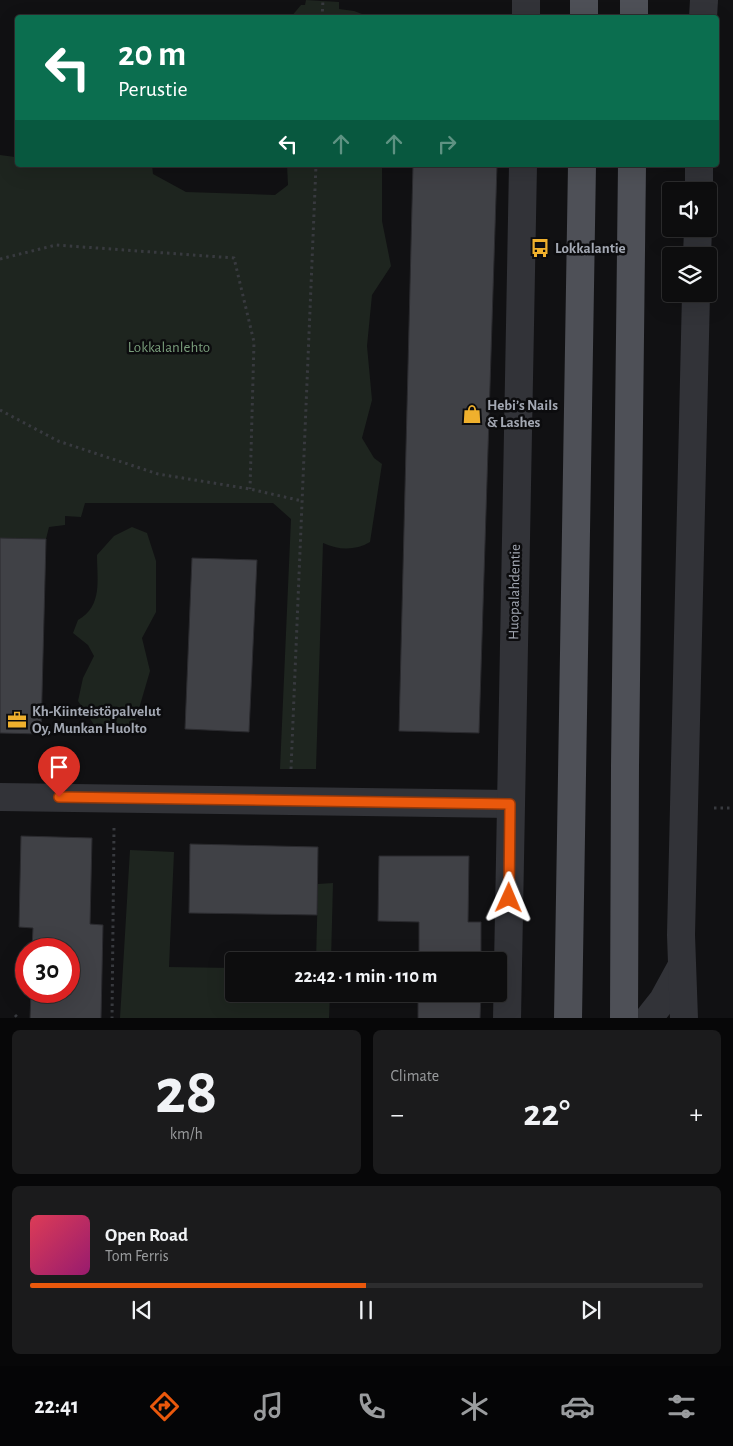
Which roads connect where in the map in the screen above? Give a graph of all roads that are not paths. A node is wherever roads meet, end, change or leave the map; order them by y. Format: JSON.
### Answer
{"nodes":[{"id":1,"x":526,"y":0,"type":"edge"},
{"id":2,"x":584,"y":0,"type":"edge"},
{"id":3,"x":634,"y":0,"type":"edge"},
{"id":4,"x":704,"y":0,"type":"edge"},
{"id":5,"x":526,"y":15,"type":"edge"},
{"id":6,"x":584,"y":15,"type":"edge"},
{"id":7,"x":634,"y":15,"type":"edge"},
{"id":8,"x":703,"y":15,"type":"edge"},
{"id":9,"x":523,"y":167,"type":"edge"},
{"id":10,"x":582,"y":167,"type":"edge"},
{"id":11,"x":632,"y":167,"type":"edge"},
{"id":12,"x":699,"y":167,"type":"edge"},
{"id":13,"x":698,"y":182,"type":"edge"},
{"id":14,"x":696,"y":302,"type":"edge"},
{"id":15,"x":0,"y":797,"type":"edge"},
{"id":16,"x":510,"y":804,"type":"junction"},
{"id":17,"x":682,"y":966,"type":"junction"},
{"id":18,"x":507,"y":1018,"type":"edge"},
{"id":19,"x":568,"y":1018,"type":"edge"},
{"id":20,"x":624,"y":1018,"type":"edge"},
{"id":21,"x":648,"y":1018,"type":"edge"},
{"id":22,"x":684,"y":1018,"type":"edge"}],
"edges":[{"from":1,"to":5,"type":"street"},
{"from":2,"to":6,"type":"main road"},
{"from":3,"to":7,"type":"main road"},
{"from":4,"to":8,"type":"street"},
{"from":9,"to":16,"type":"street","name":"Huopalahdentie"},
{"from":10,"to":19,"type":"main road"},
{"from":11,"to":20,"type":"main road"},
{"from":12,"to":13,"type":"street"},
{"from":14,"to":17,"type":"street"},
{"from":15,"to":16,"type":"street"},
{"from":16,"to":18,"type":"street","name":"Huopalahdentie"},
{"from":17,"to":21,"type":"street"},
{"from":17,"to":22,"type":"street"}]}
